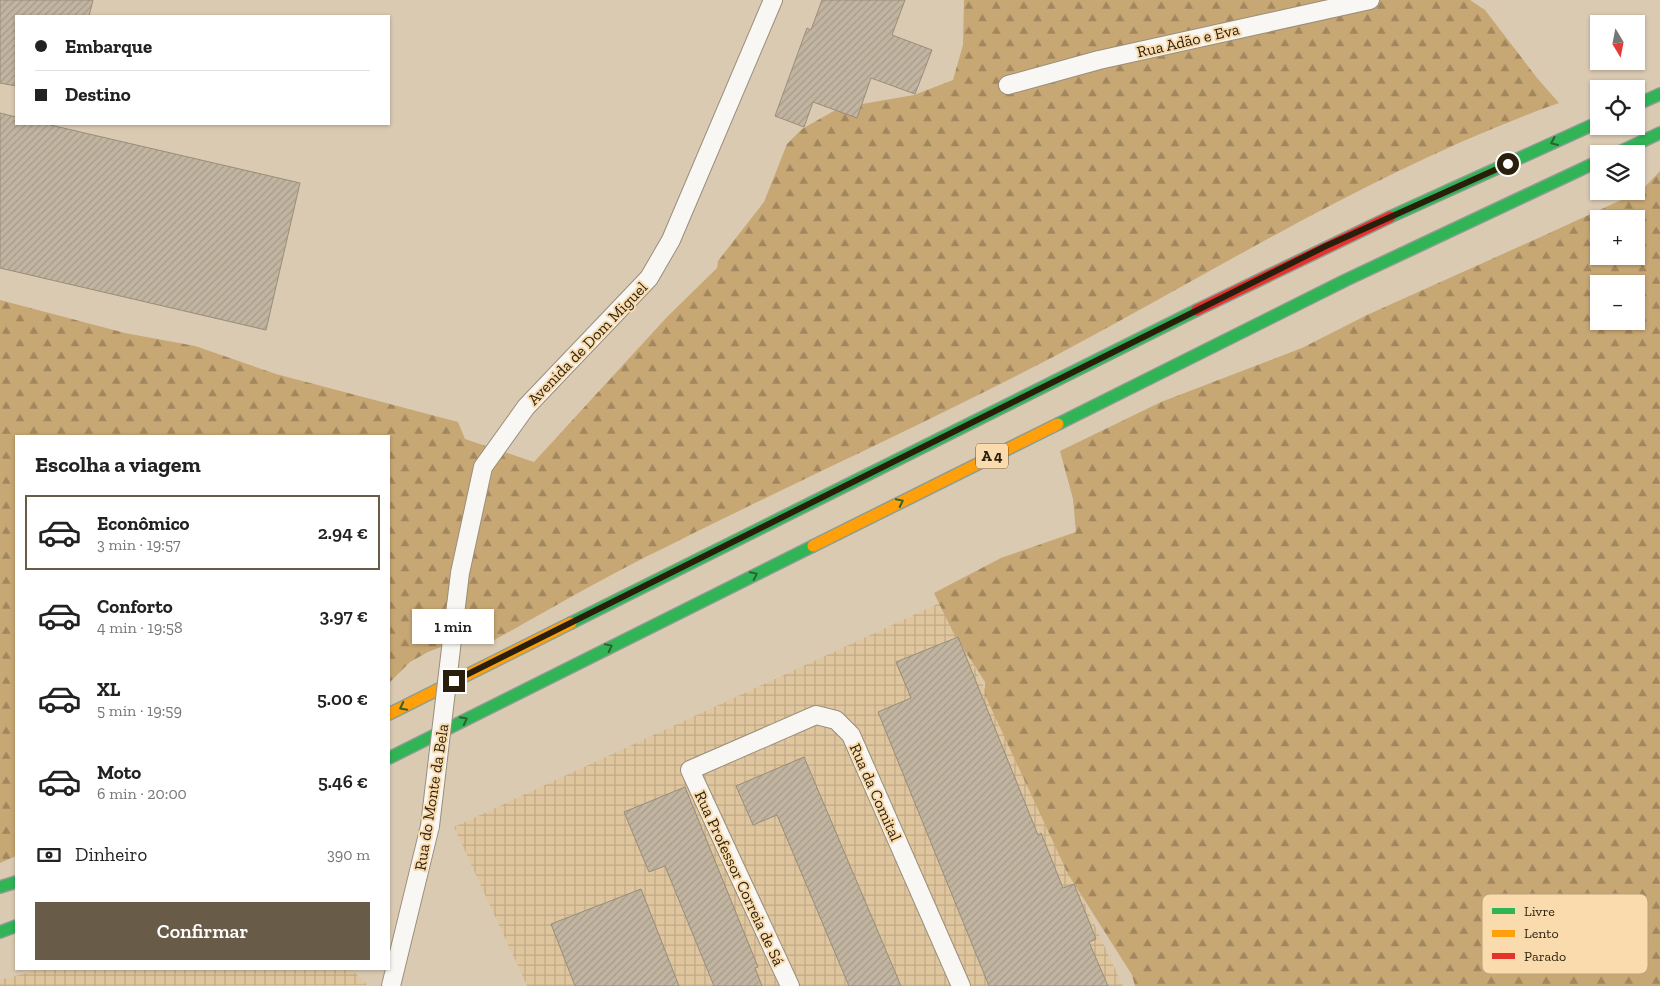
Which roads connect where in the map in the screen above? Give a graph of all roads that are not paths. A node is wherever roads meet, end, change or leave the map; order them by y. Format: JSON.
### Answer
{"nodes":[{"id":1,"x":773,"y":0,"type":"edge"},
{"id":2,"x":1370,"y":0,"type":"edge"},
{"id":3,"x":1008,"y":85,"type":"dead end"},
{"id":4,"x":1660,"y":94,"type":"edge"},
{"id":5,"x":1645,"y":101,"type":"edge"},
{"id":6,"x":1590,"y":126,"type":"edge"},
{"id":7,"x":1660,"y":132,"type":"edge"},
{"id":8,"x":1633,"y":145,"type":"edge"},
{"id":9,"x":1590,"y":165,"type":"edge"},
{"id":10,"x":456,"y":606,"type":"joint"},
{"id":11,"x":390,"y":714,"type":"edge"},
{"id":12,"x":390,"y":758,"type":"edge"},
{"id":13,"x":690,"y":770,"type":"joint"},
{"id":14,"x":15,"y":882,"type":"edge"},
{"id":15,"x":0,"y":887,"type":"edge"},
{"id":16,"x":15,"y":926,"type":"edge"},
{"id":17,"x":0,"y":932,"type":"edge"},
{"id":18,"x":391,"y":986,"type":"edge"},
{"id":19,"x":790,"y":986,"type":"edge"},
{"id":20,"x":961,"y":986,"type":"edge"}],
"edges":[{"from":1,"to":10,"type":"street","name":"Avenida de Dom Miguel"},
{"from":2,"to":3,"type":"street","name":"Rua Adão e Eva"},
{"from":4,"to":5,"type":"highway"},
{"from":6,"to":11,"type":"highway","number":"A 4","one_way":true},
{"from":7,"to":8,"type":"highway"},
{"from":12,"to":9,"type":"highway","number":"A 4","one_way":true},
{"from":10,"to":18,"type":"street","name":"Rua do Monte da Bela","bridge":true},
{"from":13,"to":19,"type":"street","name":"Rua Professor Correia de Sá"},
{"from":13,"to":20,"type":"street","name":"Rua da Comital"},
{"from":14,"to":15,"type":"highway"},
{"from":16,"to":17,"type":"highway"}]}
